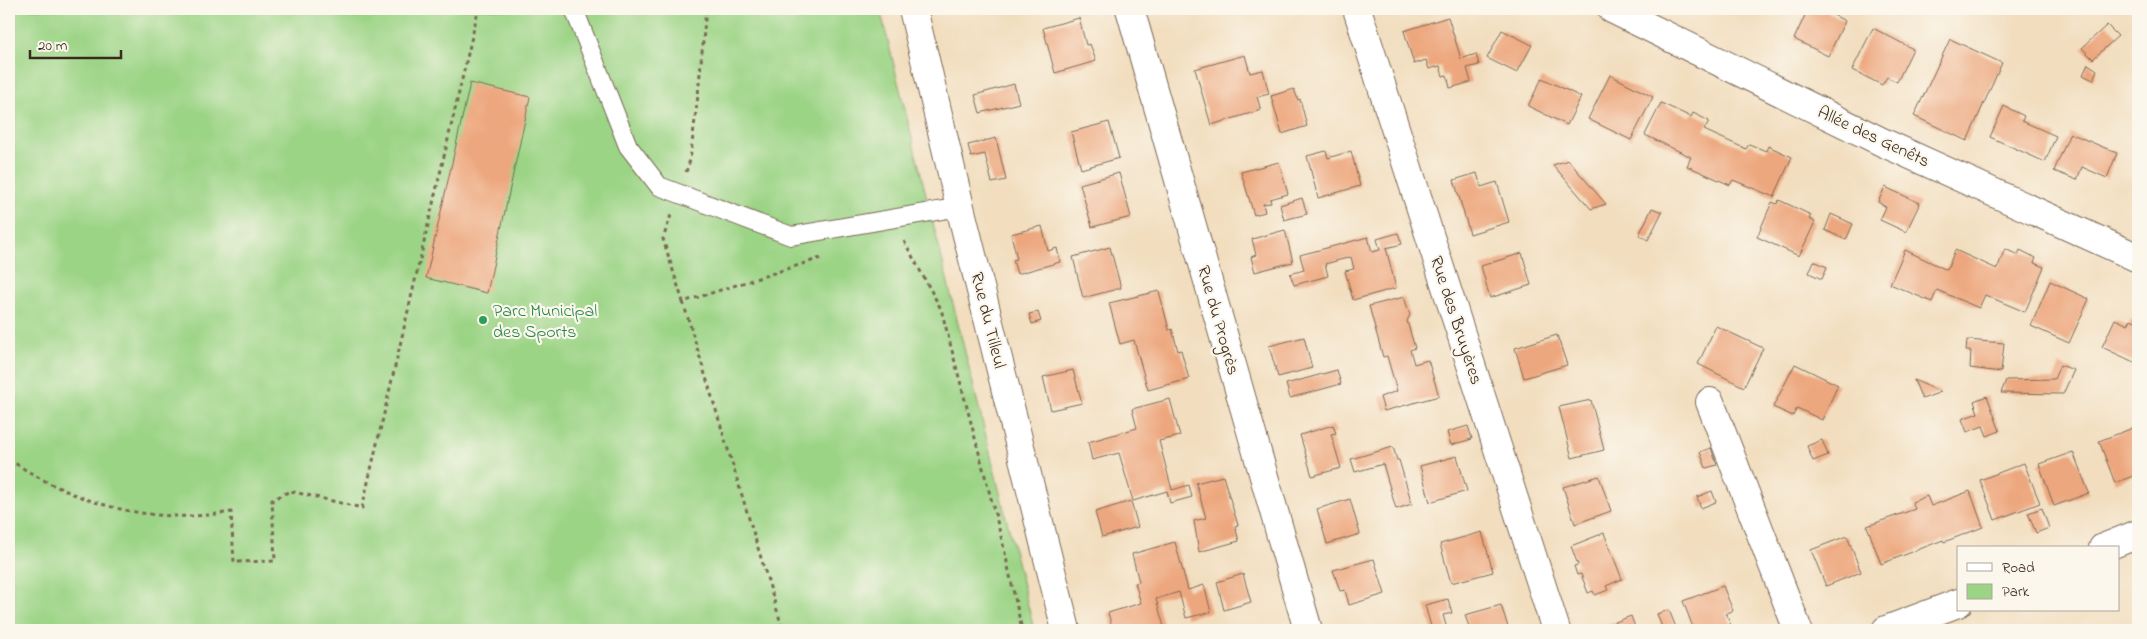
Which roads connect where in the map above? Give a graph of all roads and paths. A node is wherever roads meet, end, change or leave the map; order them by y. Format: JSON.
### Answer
{"nodes":[{"id":1,"x":574,"y":9,"type":"edge"},
{"id":2,"x":913,"y":9,"type":"edge"},
{"id":3,"x":1130,"y":9,"type":"edge"},
{"id":4,"x":1358,"y":9,"type":"edge"},
{"id":5,"x":1612,"y":9,"type":"edge"},
{"id":6,"x":477,"y":15,"type":"dead end"},
{"id":7,"x":960,"y":207,"type":"junction"},
{"id":8,"x":904,"y":240,"type":"dead end"},
{"id":9,"x":2138,"y":258,"type":"edge"},
{"id":10,"x":682,"y":302,"type":"dead end"},
{"id":11,"x":1710,"y":402,"type":"dead end"},
{"id":12,"x":9,"y":459,"type":"edge"},
{"id":13,"x":2138,"y":534,"type":"edge"},
{"id":14,"x":2108,"y":546,"type":"edge"},
{"id":15,"x":1957,"y":603,"type":"edge"},
{"id":16,"x":782,"y":630,"type":"edge"},
{"id":17,"x":1022,"y":630,"type":"edge"},
{"id":18,"x":1066,"y":630,"type":"edge"},
{"id":19,"x":1308,"y":630,"type":"edge"},
{"id":20,"x":1556,"y":630,"type":"edge"},
{"id":21,"x":1798,"y":630,"type":"edge"},
{"id":22,"x":1886,"y":630,"type":"edge"}],
"edges":[{"from":1,"to":7,"type":"lane"},
{"from":2,"to":7,"type":"street","name":"Rue du Tilleul"},
{"from":3,"to":19,"type":"street","name":"Rue du Progrès"},
{"from":4,"to":20,"type":"street","name":"Rue des Bruyères"},
{"from":5,"to":9,"type":"street","name":"Allée des Genêts"},
{"from":6,"to":12,"type":"path"},
{"from":7,"to":18,"type":"street","name":"Rue du Tilleul"},
{"from":8,"to":17,"type":"path"},
{"from":10,"to":16,"type":"path"},
{"from":11,"to":21,"type":"street"},
{"from":13,"to":14,"type":"street"},
{"from":15,"to":22,"type":"street"}]}
